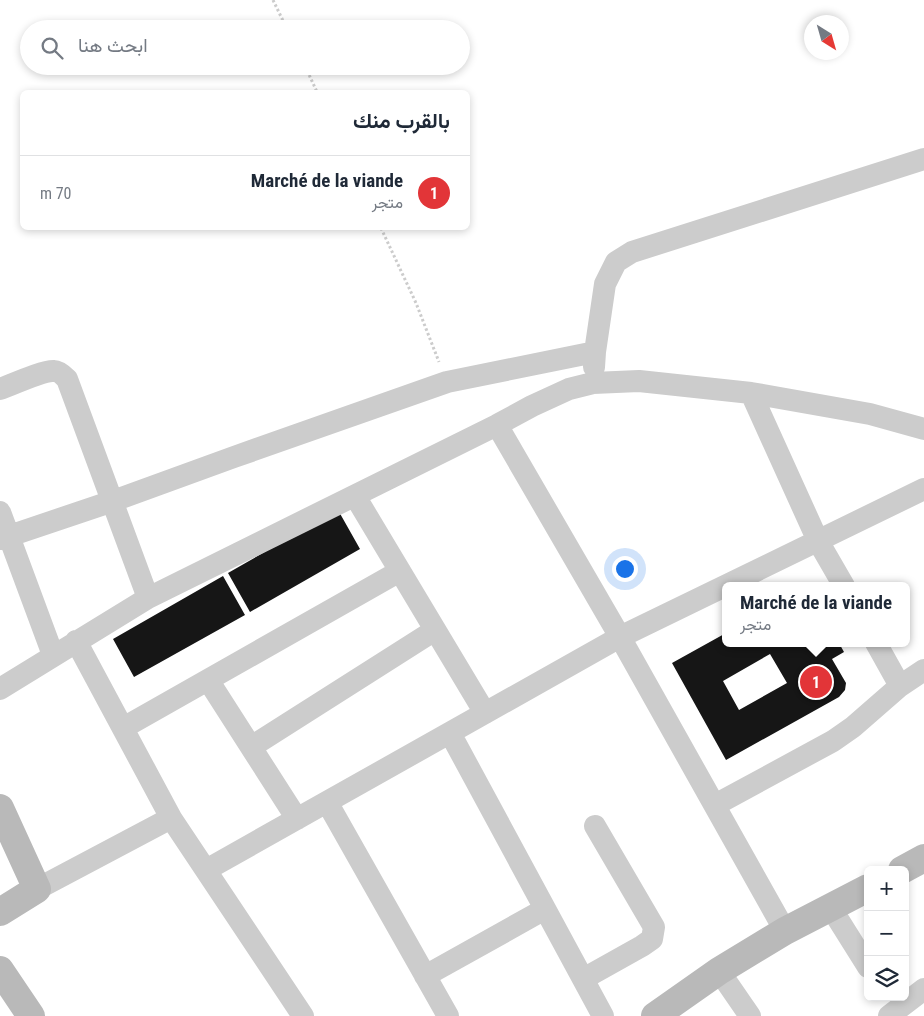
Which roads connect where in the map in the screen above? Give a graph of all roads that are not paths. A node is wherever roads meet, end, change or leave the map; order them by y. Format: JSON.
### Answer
{"nodes":[{"id":1,"x":924,"y":159,"type":"edge"},
{"id":2,"x":595,"y":352,"type":"junction"},
{"id":3,"x":593,"y":383,"type":"junction"},
{"id":4,"x":0,"y":389,"type":"edge"},
{"id":5,"x":751,"y":393,"type":"junction"},
{"id":6,"x":497,"y":425,"type":"junction"},
{"id":7,"x":924,"y":429,"type":"edge"},
{"id":8,"x":924,"y":490,"type":"edge"},
{"id":9,"x":355,"y":496,"type":"junction"},
{"id":10,"x":113,"y":501,"type":"junction"},
{"id":11,"x":0,"y":512,"type":"edge"},
{"id":12,"x":5,"y":537,"type":"edge"},
{"id":13,"x":818,"y":541,"type":"junction"},
{"id":14,"x":400,"y":571,"type":"junction"},
{"id":15,"x":733,"y":582,"type":"edge"},
{"id":16,"x":842,"y":582,"type":"edge"},
{"id":17,"x":722,"y":588,"type":"edge"},
{"id":18,"x":148,"y":598,"type":"junction"},
{"id":19,"x":435,"y":630,"type":"junction"},
{"id":20,"x":620,"y":637,"type":"junction"},
{"id":21,"x":76,"y":641,"type":"junction"},
{"id":22,"x":878,"y":647,"type":"edge"},
{"id":23,"x":53,"y":655,"type":"junction"},
{"id":24,"x":924,"y":670,"type":"edge"},
{"id":25,"x":208,"y":680,"type":"junction"},
{"id":26,"x":900,"y":686,"type":"junction"},
{"id":27,"x":0,"y":688,"type":"edge"},
{"id":28,"x":485,"y":713,"type":"junction"},
{"id":29,"x":123,"y":728,"type":"junction"},
{"id":30,"x":450,"y":733,"type":"junction"},
{"id":31,"x":251,"y":746,"type":"junction"},
{"id":32,"x":327,"y":802,"type":"junction"},
{"id":33,"x":715,"y":805,"type":"junction"},
{"id":34,"x":1,"y":814,"type":"edge"},
{"id":35,"x":172,"y":818,"type":"junction"},
{"id":36,"x":297,"y":819,"type":"junction"},
{"id":37,"x":595,"y":826,"type":"dead end"},
{"id":38,"x":924,"y":858,"type":"edge"},
{"id":39,"x":909,"y":866,"type":"edge"},
{"id":40,"x":206,"y":870,"type":"junction"},
{"id":41,"x":37,"y":888,"type":"junction"},
{"id":42,"x":864,"y":890,"type":"edge"},
{"id":43,"x":831,"y":908,"type":"junction"},
{"id":44,"x":545,"y":909,"type":"junction"},
{"id":45,"x":0,"y":912,"type":"edge"},
{"id":46,"x":785,"y":931,"type":"junction"},
{"id":47,"x":864,"y":961,"type":"edge"},
{"id":48,"x":0,"y":970,"type":"edge"},
{"id":49,"x":719,"y":972,"type":"junction"},
{"id":50,"x":425,"y":976,"type":"junction"},
{"id":51,"x":583,"y":979,"type":"junction"},
{"id":52,"x":924,"y":989,"type":"edge"},
{"id":53,"x":893,"y":1010,"type":"edge"},
{"id":54,"x":31,"y":1016,"type":"edge"},
{"id":55,"x":303,"y":1016,"type":"edge"},
{"id":56,"x":448,"y":1016,"type":"edge"},
{"id":57,"x":603,"y":1016,"type":"edge"},
{"id":58,"x":655,"y":1016,"type":"edge"},
{"id":59,"x":750,"y":1016,"type":"edge"}],
"edges":[{"from":1,"to":2,"type":"street"},
{"from":2,"to":3,"type":"street"},
{"from":2,"to":10,"type":"street"},
{"from":3,"to":5,"type":"street"},
{"from":3,"to":6,"type":"street"},
{"from":4,"to":10,"type":"street"},
{"from":5,"to":7,"type":"street"},
{"from":5,"to":13,"type":"street"},
{"from":6,"to":9,"type":"street"},
{"from":6,"to":20,"type":"street"},
{"from":8,"to":13,"type":"street"},
{"from":9,"to":14,"type":"street"},
{"from":9,"to":18,"type":"street"},
{"from":10,"to":12,"type":"street"},
{"from":10,"to":18,"type":"street"},
{"from":11,"to":12,"type":"street"},
{"from":12,"to":23,"type":"street"},
{"from":13,"to":15,"type":"street"},
{"from":13,"to":16,"type":"street"},
{"from":14,"to":19,"type":"street"},
{"from":14,"to":25,"type":"street"},
{"from":17,"to":20,"type":"street"},
{"from":18,"to":21,"type":"street"},
{"from":19,"to":28,"type":"street"},
{"from":19,"to":31,"type":"street"},
{"from":20,"to":28,"type":"street"},
{"from":20,"to":33,"type":"street"},
{"from":21,"to":23,"type":"street"},
{"from":21,"to":29,"type":"street"},
{"from":22,"to":26,"type":"street"},
{"from":23,"to":27,"type":"street"},
{"from":24,"to":26,"type":"street"},
{"from":25,"to":29,"type":"street"},
{"from":25,"to":31,"type":"street"},
{"from":26,"to":33,"type":"street"},
{"from":28,"to":30,"type":"street"},
{"from":29,"to":35,"type":"street"},
{"from":30,"to":32,"type":"street"},
{"from":30,"to":44,"type":"street"},
{"from":31,"to":36,"type":"street"},
{"from":32,"to":36,"type":"street"},
{"from":32,"to":50,"type":"street"},
{"from":33,"to":46,"type":"street"},
{"from":34,"to":41,"type":"street"},
{"from":35,"to":40,"type":"street"},
{"from":35,"to":41,"type":"street"},
{"from":36,"to":40,"type":"street"},
{"from":37,"to":51,"type":"street"},
{"from":38,"to":39,"type":"street"},
{"from":40,"to":55,"type":"street"},
{"from":41,"to":45,"type":"street"},
{"from":42,"to":43,"type":"street"},
{"from":43,"to":46,"type":"street"},
{"from":43,"to":47,"type":"street"},
{"from":44,"to":50,"type":"street"},
{"from":44,"to":51,"type":"street"},
{"from":46,"to":49,"type":"street"},
{"from":48,"to":54,"type":"street"},
{"from":49,"to":58,"type":"street"},
{"from":49,"to":59,"type":"street"},
{"from":50,"to":56,"type":"street"},
{"from":51,"to":57,"type":"street"},
{"from":52,"to":53,"type":"street"}]}
